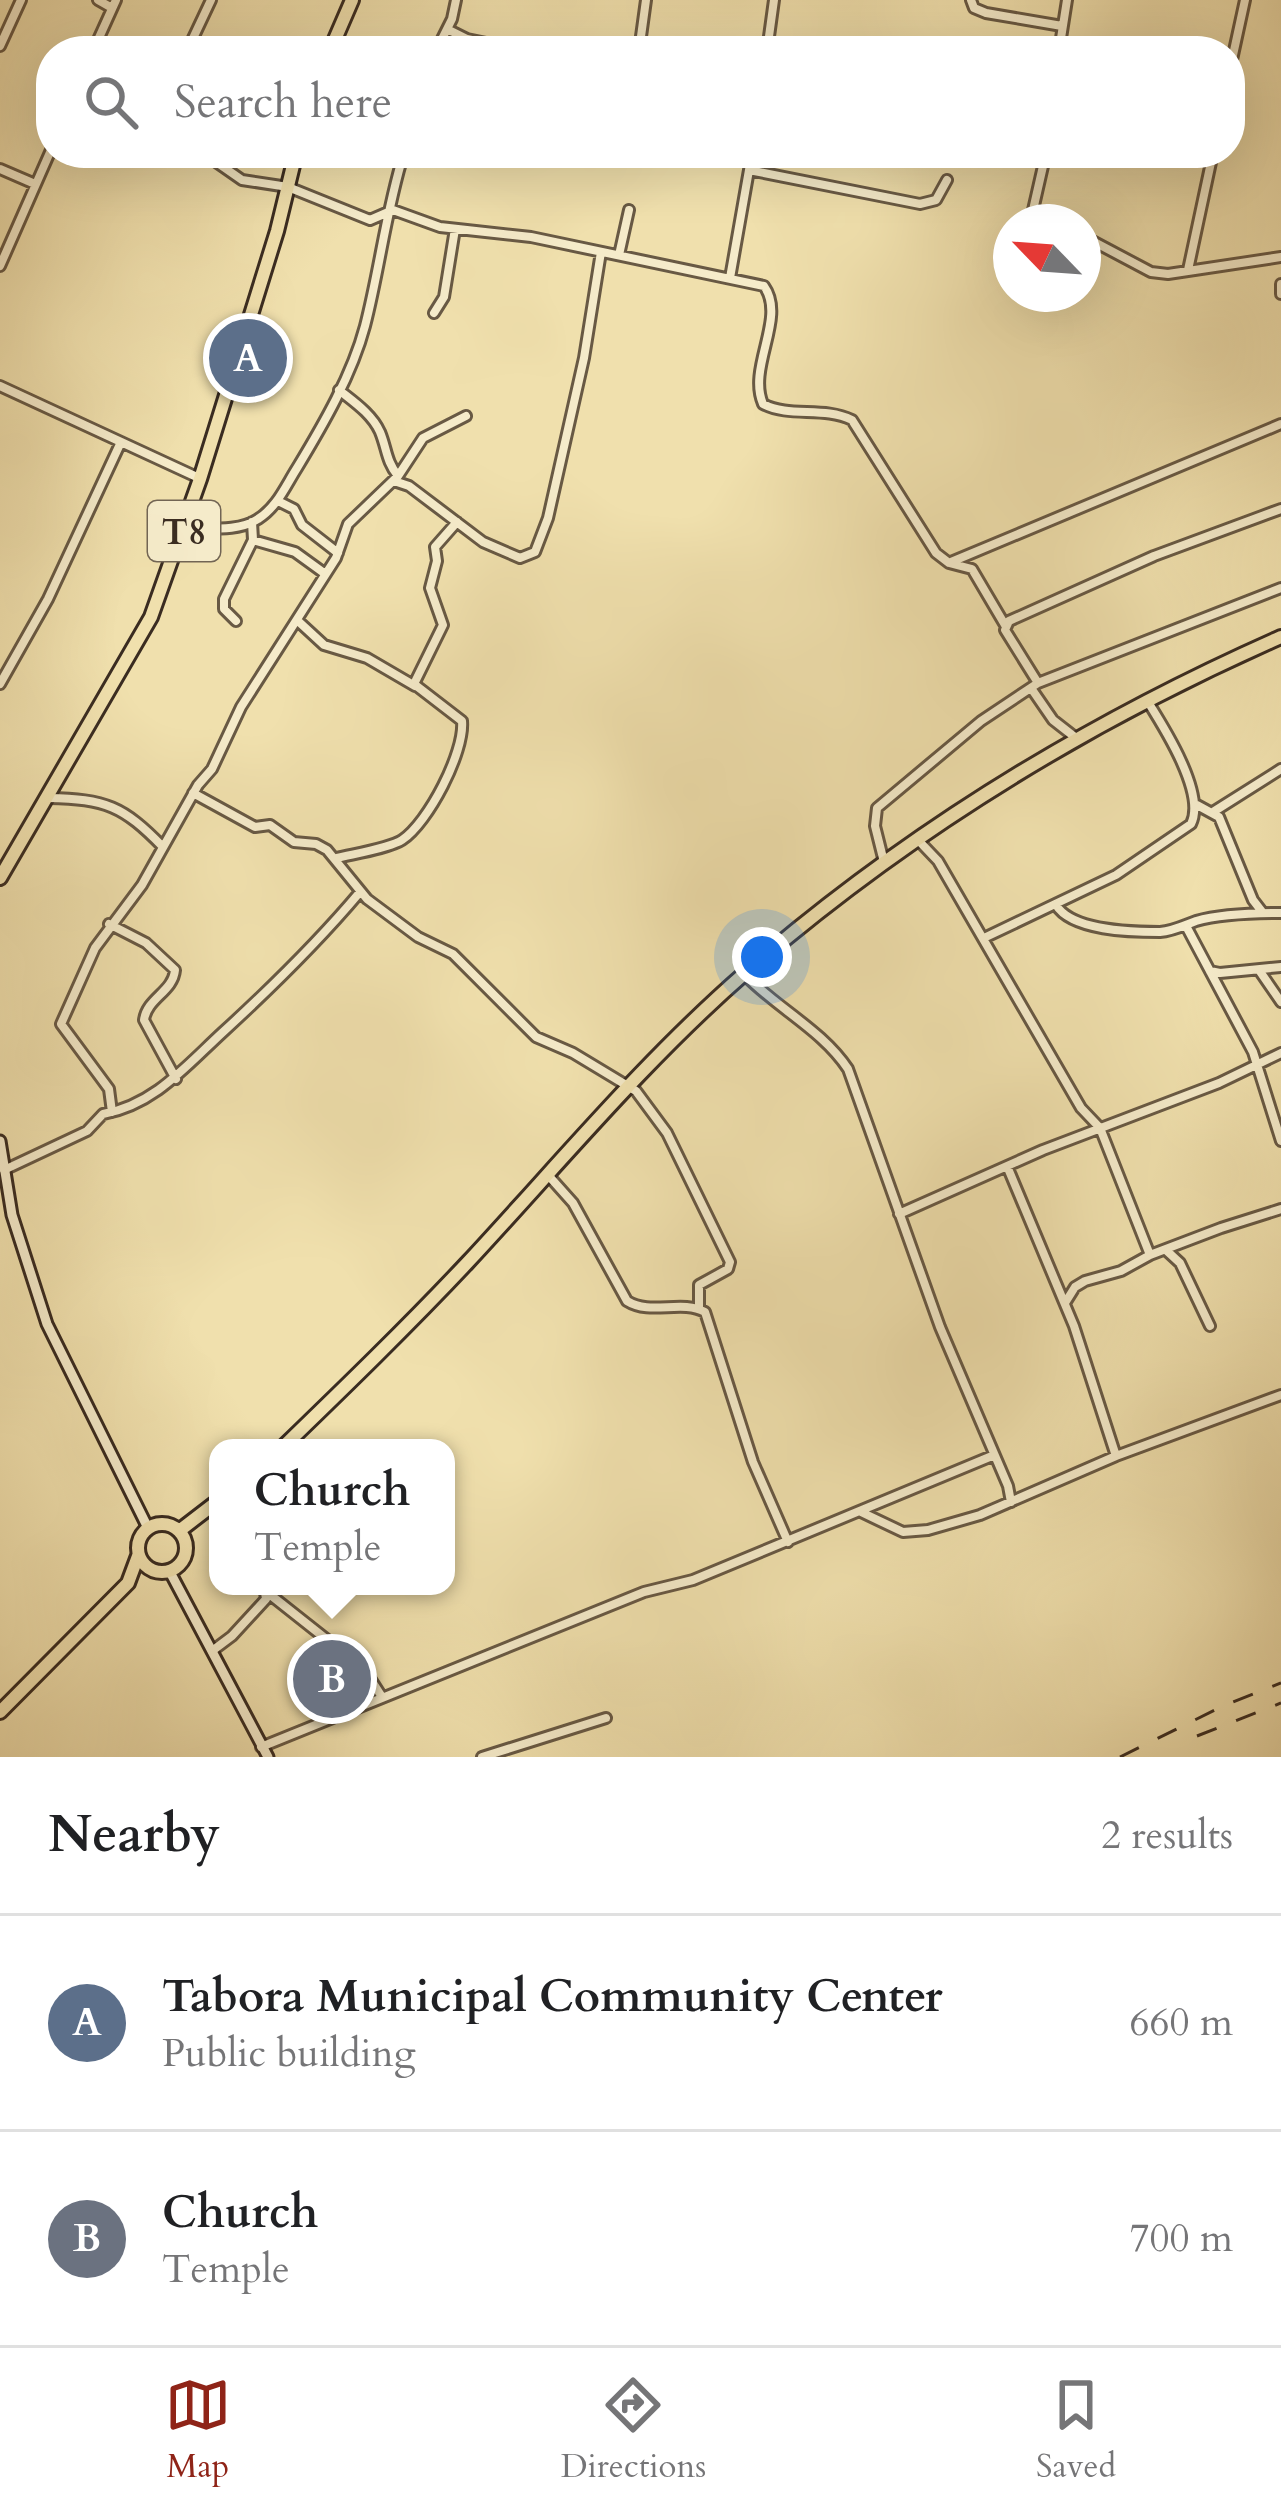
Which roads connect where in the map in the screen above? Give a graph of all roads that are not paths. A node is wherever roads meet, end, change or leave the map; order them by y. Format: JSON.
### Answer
{"nodes":[{"id":1,"x":21,"y":0,"type":"edge"},
{"id":2,"x":98,"y":0,"type":"edge"},
{"id":3,"x":211,"y":0,"type":"edge"},
{"id":4,"x":352,"y":0,"type":"edge"},
{"id":5,"x":456,"y":0,"type":"edge"},
{"id":6,"x":646,"y":0,"type":"edge"},
{"id":7,"x":774,"y":0,"type":"edge"},
{"id":8,"x":971,"y":0,"type":"edge"},
{"id":9,"x":1066,"y":0,"type":"edge"},
{"id":10,"x":1245,"y":0,"type":"edge"},
{"id":11,"x":114,"y":4,"type":"edge"},
{"id":12,"x":1062,"y":26,"type":"junction"},
{"id":13,"x":447,"y":29,"type":"junction"},
{"id":14,"x":100,"y":36,"type":"edge"},
{"id":15,"x":195,"y":36,"type":"edge"},
{"id":16,"x":338,"y":36,"type":"edge"},
{"id":17,"x":444,"y":36,"type":"edge"},
{"id":18,"x":461,"y":36,"type":"edge"},
{"id":19,"x":641,"y":36,"type":"edge"},
{"id":20,"x":768,"y":36,"type":"edge"},
{"id":21,"x":1061,"y":36,"type":"edge"},
{"id":22,"x":1237,"y":36,"type":"edge"},
{"id":23,"x":0,"y":46,"type":"edge"},
{"id":24,"x":43,"y":168,"type":"edge"},
{"id":25,"x":224,"y":168,"type":"edge"},
{"id":26,"x":228,"y":168,"type":"edge"},
{"id":27,"x":292,"y":168,"type":"edge"},
{"id":28,"x":400,"y":168,"type":"edge"},
{"id":29,"x":1043,"y":168,"type":"edge"},
{"id":30,"x":1210,"y":168,"type":"edge"},
{"id":31,"x":0,"y":169,"type":"edge"},
{"id":32,"x":749,"y":170,"type":"joint"},
{"id":33,"x":229,"y":172,"type":"junction"},
{"id":34,"x":947,"y":180,"type":"dead end"},
{"id":35,"x":35,"y":184,"type":"junction"},
{"id":36,"x":288,"y":187,"type":"junction"},
{"id":37,"x":1034,"y":204,"type":"edge"},
{"id":38,"x":629,"y":210,"type":"dead end"},
{"id":39,"x":387,"y":213,"type":"junction"},
{"id":40,"x":455,"y":229,"type":"junction"},
{"id":41,"x":1101,"y":246,"type":"edge"},
{"id":42,"x":601,"y":252,"type":"junction"},
{"id":43,"x":619,"y":255,"type":"junction"},
{"id":44,"x":1281,"y":256,"type":"edge"},
{"id":45,"x":0,"y":266,"type":"edge"},
{"id":46,"x":1188,"y":270,"type":"junction"},
{"id":47,"x":730,"y":278,"type":"junction"},
{"id":48,"x":1281,"y":284,"type":"edge"},
{"id":49,"x":1281,"y":294,"type":"edge"},
{"id":50,"x":434,"y":313,"type":"dead end"},
{"id":51,"x":0,"y":386,"type":"edge"},
{"id":52,"x":339,"y":390,"type":"junction"},
{"id":53,"x":466,"y":416,"type":"dead end"},
{"id":54,"x":1281,"y":424,"type":"edge"},
{"id":55,"x":121,"y":442,"type":"junction"},
{"id":56,"x":200,"y":479,"type":"junction"},
{"id":57,"x":395,"y":479,"type":"junction"},
{"id":58,"x":278,"y":501,"type":"junction"},
{"id":59,"x":1281,"y":508,"type":"edge"},
{"id":60,"x":252,"y":522,"type":"junction"},
{"id":61,"x":458,"y":522,"type":"junction"},
{"id":62,"x":184,"y":529,"type":"junction"},
{"id":63,"x":254,"y":540,"type":"junction"},
{"id":64,"x":338,"y":553,"type":"junction"},
{"id":65,"x":949,"y":563,"type":"junction"},
{"id":66,"x":324,"y":573,"type":"junction"},
{"id":67,"x":1281,"y":588,"type":"edge"},
{"id":68,"x":236,"y":621,"type":"dead end"},
{"id":69,"x":298,"y":621,"type":"junction"},
{"id":70,"x":1005,"y":625,"type":"junction"},
{"id":71,"x":1281,"y":637,"type":"edge"},
{"id":72,"x":1,"y":681,"type":"edge"},
{"id":73,"x":1035,"y":685,"type":"junction"},
{"id":74,"x":415,"y":686,"type":"junction"},
{"id":75,"x":1146,"y":699,"type":"junction"},
{"id":76,"x":1076,"y":738,"type":"junction"},
{"id":77,"x":1281,"y":769,"type":"edge"},
{"id":78,"x":193,"y":794,"type":"junction"},
{"id":79,"x":48,"y":798,"type":"junction"},
{"id":80,"x":1196,"y":804,"type":"junction"},
{"id":81,"x":1213,"y":812,"type":"junction"},
{"id":82,"x":917,"y":839,"type":"junction"},
{"id":83,"x":163,"y":848,"type":"junction"},
{"id":84,"x":335,"y":859,"type":"junction"},
{"id":85,"x":884,"y":862,"type":"junction"},
{"id":86,"x":0,"y":878,"type":"edge"},
{"id":87,"x":360,"y":891,"type":"junction"},
{"id":88,"x":1056,"y":905,"type":"junction"},
{"id":89,"x":1263,"y":913,"type":"junction"},
{"id":90,"x":1281,"y":913,"type":"edge"},
{"id":91,"x":110,"y":924,"type":"junction"},
{"id":92,"x":1186,"y":926,"type":"junction"},
{"id":93,"x":986,"y":938,"type":"junction"},
{"id":94,"x":1281,"y":967,"type":"edge"},
{"id":95,"x":1209,"y":970,"type":"junction"},
{"id":96,"x":1259,"y":970,"type":"junction"},
{"id":97,"x":744,"y":974,"type":"junction"},
{"id":98,"x":1281,"y":1003,"type":"edge"},
{"id":99,"x":1281,"y":1054,"type":"edge"},
{"id":100,"x":1258,"y":1066,"type":"junction"},
{"id":101,"x":176,"y":1079,"type":"junction"},
{"id":102,"x":629,"y":1085,"type":"junction"},
{"id":103,"x":112,"y":1112,"type":"junction"},
{"id":104,"x":1100,"y":1128,"type":"junction"},
{"id":105,"x":1281,"y":1141,"type":"edge"},
{"id":106,"x":0,"y":1142,"type":"edge"},
{"id":107,"x":1007,"y":1166,"type":"junction"},
{"id":108,"x":4,"y":1170,"type":"junction"},
{"id":109,"x":548,"y":1175,"type":"junction"},
{"id":110,"x":1281,"y":1209,"type":"edge"},
{"id":111,"x":899,"y":1214,"type":"junction"},
{"id":112,"x":1166,"y":1250,"type":"junction"},
{"id":113,"x":1150,"y":1255,"type":"junction"},
{"id":114,"x":1065,"y":1305,"type":"junction"},
{"id":115,"x":699,"y":1308,"type":"junction"},
{"id":116,"x":1210,"y":1326,"type":"dead end"},
{"id":117,"x":1281,"y":1395,"type":"edge"},
{"id":118,"x":291,"y":1439,"type":"edge"},
{"id":119,"x":992,"y":1456,"type":"junction"},
{"id":120,"x":1116,"y":1456,"type":"junction"},
{"id":121,"x":1008,"y":1486,"type":"junction"},
{"id":122,"x":1024,"y":1496,"type":"junction"},
{"id":123,"x":1011,"y":1502,"type":"junction"},
{"id":124,"x":209,"y":1508,"type":"edge"},
{"id":125,"x":859,"y":1511,"type":"junction"},
{"id":126,"x":148,"y":1528,"type":"junction"},
{"id":127,"x":179,"y":1531,"type":"junction"},
{"id":128,"x":788,"y":1542,"type":"junction"},
{"id":129,"x":138,"y":1556,"type":"junction"},
{"id":130,"x":154,"y":1572,"type":"junction"},
{"id":131,"x":170,"y":1572,"type":"junction"},
{"id":132,"x":128,"y":1583,"type":"junction"},
{"id":133,"x":262,"y":1595,"type":"edge"},
{"id":134,"x":272,"y":1595,"type":"edge"},
{"id":135,"x":211,"y":1652,"type":"junction"},
{"id":136,"x":382,"y":1697,"type":"junction"},
{"id":137,"x":0,"y":1712,"type":"edge"},
{"id":138,"x":606,"y":1718,"type":"dead end"},
{"id":139,"x":265,"y":1752,"type":"edge"},
{"id":140,"x":482,"y":1757,"type":"edge"}],
"edges":[{"from":1,"to":23,"type":"street"},
{"from":2,"to":11,"type":"street"},
{"from":3,"to":15,"type":"street"},
{"from":4,"to":16,"type":"highway"},
{"from":5,"to":13,"type":"street"},
{"from":6,"to":19,"type":"street"},
{"from":7,"to":20,"type":"street"},
{"from":8,"to":12,"type":"street"},
{"from":9,"to":12,"type":"street"},
{"from":10,"to":22,"type":"street"},
{"from":11,"to":14,"type":"street"},
{"from":12,"to":21,"type":"street"},
{"from":13,"to":17,"type":"street"},
{"from":13,"to":18,"type":"street"},
{"from":24,"to":35,"type":"street"},
{"from":25,"to":33,"type":"street"},
{"from":26,"to":33,"type":"street"},
{"from":27,"to":36,"type":"highway","number":"T8"},
{"from":28,"to":39,"type":"street"},
{"from":29,"to":37,"type":"street"},
{"from":30,"to":46,"type":"street"},
{"from":31,"to":35,"type":"street"},
{"from":32,"to":34,"type":"street"},
{"from":32,"to":47,"type":"street"},
{"from":33,"to":36,"type":"street"},
{"from":35,"to":45,"type":"street"},
{"from":36,"to":39,"type":"street"},
{"from":36,"to":56,"type":"highway","number":"T8"},
{"from":38,"to":43,"type":"street"},
{"from":39,"to":40,"type":"street"},
{"from":39,"to":52,"type":"street"},
{"from":40,"to":42,"type":"street"},
{"from":40,"to":50,"type":"street"},
{"from":41,"to":46,"type":"street"},
{"from":42,"to":43,"type":"street"},
{"from":42,"to":61,"type":"street"},
{"from":43,"to":47,"type":"street"},
{"from":44,"to":46,"type":"street"},
{"from":47,"to":65,"type":"street"},
{"from":48,"to":49,"type":"street"},
{"from":51,"to":55,"type":"street"},
{"from":52,"to":57,"type":"street"},
{"from":52,"to":58,"type":"street"},
{"from":53,"to":57,"type":"street"},
{"from":54,"to":65,"type":"street"},
{"from":55,"to":56,"type":"street"},
{"from":55,"to":72,"type":"street"},
{"from":56,"to":62,"type":"highway","number":"T8"},
{"from":57,"to":61,"type":"street"},
{"from":57,"to":64,"type":"street"},
{"from":58,"to":60,"type":"street"},
{"from":58,"to":64,"type":"street"},
{"from":59,"to":70,"type":"street"},
{"from":60,"to":62,"type":"street"},
{"from":60,"to":63,"type":"street"},
{"from":61,"to":74,"type":"street"},
{"from":62,"to":79,"type":"highway","number":"T8"},
{"from":63,"to":66,"type":"street"},
{"from":63,"to":68,"type":"street"},
{"from":64,"to":66,"type":"street"},
{"from":65,"to":70,"type":"street"},
{"from":66,"to":69,"type":"street"},
{"from":67,"to":73,"type":"street"},
{"from":69,"to":74,"type":"street"},
{"from":69,"to":78,"type":"street"},
{"from":70,"to":73,"type":"street"},
{"from":71,"to":75,"type":"highway"},
{"from":73,"to":76,"type":"street"},
{"from":73,"to":85,"type":"street"},
{"from":74,"to":84,"type":"street"},
{"from":75,"to":76,"type":"highway"},
{"from":75,"to":80,"type":"street"},
{"from":76,"to":82,"type":"highway"},
{"from":77,"to":81,"type":"street"},
{"from":78,"to":83,"type":"street"},
{"from":78,"to":84,"type":"street"},
{"from":79,"to":83,"type":"street"},
{"from":79,"to":86,"type":"highway","number":"T8"},
{"from":80,"to":81,"type":"street"},
{"from":80,"to":88,"type":"street"},
{"from":81,"to":89,"type":"street"},
{"from":82,"to":85,"type":"highway"},
{"from":82,"to":93,"type":"street"},
{"from":83,"to":91,"type":"street"},
{"from":84,"to":87,"type":"street"},
{"from":85,"to":97,"type":"highway"},
{"from":87,"to":101,"type":"street"},
{"from":87,"to":102,"type":"street"},
{"from":88,"to":92,"type":"street"},
{"from":88,"to":93,"type":"street"},
{"from":89,"to":90,"type":"street"},
{"from":89,"to":92,"type":"street"},
{"from":91,"to":101,"type":"street"},
{"from":91,"to":103,"type":"street"},
{"from":92,"to":95,"type":"street"},
{"from":93,"to":104,"type":"street"},
{"from":94,"to":96,"type":"street"},
{"from":95,"to":96,"type":"street"},
{"from":95,"to":100,"type":"street"},
{"from":96,"to":98,"type":"street"},
{"from":97,"to":102,"type":"highway"},
{"from":97,"to":111,"type":"street"},
{"from":99,"to":100,"type":"street"},
{"from":100,"to":104,"type":"street"},
{"from":100,"to":105,"type":"street"},
{"from":101,"to":103,"type":"street"},
{"from":102,"to":109,"type":"highway"},
{"from":102,"to":115,"type":"street"},
{"from":103,"to":108,"type":"street"},
{"from":104,"to":107,"type":"street"},
{"from":104,"to":113,"type":"street"},
{"from":106,"to":108,"type":"main road"},
{"from":107,"to":111,"type":"street"},
{"from":107,"to":114,"type":"street"},
{"from":108,"to":126,"type":"main road"},
{"from":109,"to":115,"type":"street"},
{"from":109,"to":118,"type":"highway"},
{"from":110,"to":112,"type":"street"},
{"from":111,"to":119,"type":"street"},
{"from":112,"to":113,"type":"street"},
{"from":112,"to":116,"type":"street"},
{"from":113,"to":114,"type":"street"},
{"from":114,"to":120,"type":"street"},
{"from":115,"to":128,"type":"street"},
{"from":117,"to":120,"type":"street"},
{"from":119,"to":121,"type":"street"},
{"from":119,"to":125,"type":"street"},
{"from":120,"to":122,"type":"street"},
{"from":121,"to":122,"type":"street"},
{"from":121,"to":123,"type":"street"},
{"from":122,"to":123,"type":"street"},
{"from":123,"to":125,"type":"street"},
{"from":124,"to":127,"type":"highway"},
{"from":125,"to":128,"type":"street"},
{"from":126,"to":127,"type":"highway"},
{"from":126,"to":129,"type":"highway"},
{"from":127,"to":131,"type":"highway"},
{"from":128,"to":136,"type":"street"},
{"from":129,"to":130,"type":"highway"},
{"from":129,"to":132,"type":"highway"},
{"from":130,"to":131,"type":"highway"},
{"from":130,"to":132,"type":"highway"},
{"from":131,"to":135,"type":"main road"},
{"from":132,"to":137,"type":"highway"},
{"from":133,"to":135,"type":"street"},
{"from":134,"to":136,"type":"street"},
{"from":135,"to":139,"type":"main road"},
{"from":136,"to":139,"type":"street"},
{"from":138,"to":140,"type":"street"}]}
